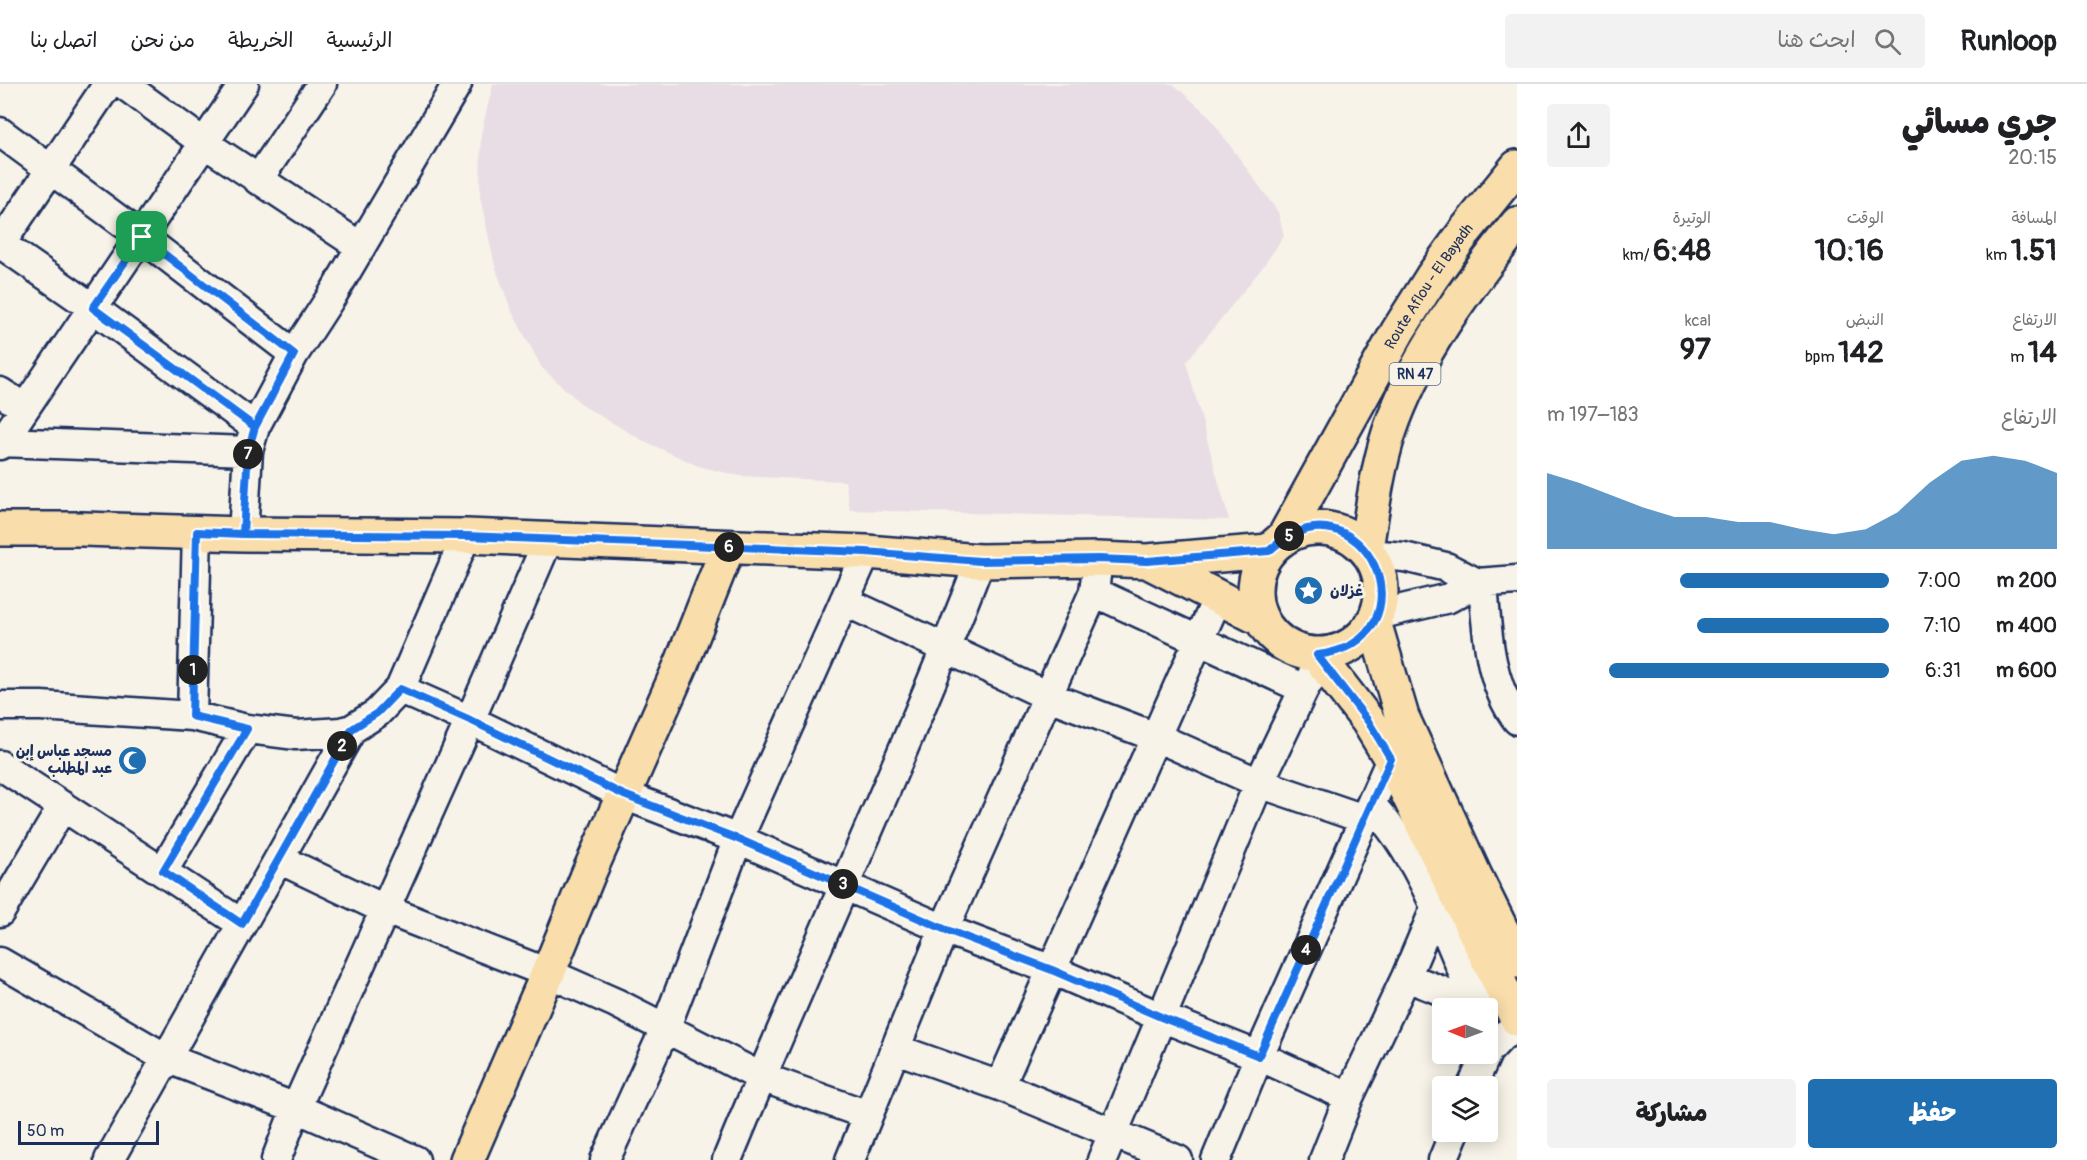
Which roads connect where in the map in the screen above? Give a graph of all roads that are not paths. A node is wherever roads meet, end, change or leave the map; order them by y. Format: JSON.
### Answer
{"nodes":[{"id":1,"x":108,"y":84,"type":"edge"},
{"id":2,"x":123,"y":84,"type":"edge"},
{"id":3,"x":244,"y":84,"type":"edge"},
{"id":4,"x":322,"y":84,"type":"edge"},
{"id":5,"x":457,"y":84,"type":"edge"},
{"id":6,"x":0,"y":132,"type":"edge"},
{"id":7,"x":204,"y":143,"type":"junction"},
{"id":8,"x":1517,"y":167,"type":"edge"},
{"id":9,"x":51,"y":168,"type":"junction"},
{"id":10,"x":258,"y":180,"type":"junction"},
{"id":11,"x":1517,"y":224,"type":"edge"},
{"id":12,"x":142,"y":237,"type":"junction"},
{"id":13,"x":0,"y":244,"type":"edge"},
{"id":14,"x":361,"y":247,"type":"junction"},
{"id":15,"x":93,"y":308,"type":"junction"},
{"id":16,"x":294,"y":354,"type":"junction"},
{"id":17,"x":0,"y":392,"type":"edge"},
{"id":18,"x":25,"y":408,"type":"junction"},
{"id":19,"x":252,"y":439,"type":"junction"},
{"id":20,"x":1,"y":443,"type":"edge"},
{"id":21,"x":0,"y":529,"type":"edge"},
{"id":22,"x":197,"y":532,"type":"junction"},
{"id":23,"x":243,"y":534,"type":"junction"},
{"id":24,"x":466,"y":536,"type":"junction"},
{"id":25,"x":548,"y":540,"type":"junction"},
{"id":26,"x":1276,"y":545,"type":"junction"},
{"id":27,"x":728,"y":547,"type":"junction"},
{"id":28,"x":1367,"y":551,"type":"junction"},
{"id":29,"x":866,"y":552,"type":"junction"},
{"id":30,"x":1098,"y":559,"type":"junction"},
{"id":31,"x":980,"y":561,"type":"junction"},
{"id":32,"x":1147,"y":561,"type":"junction"},
{"id":33,"x":1517,"y":580,"type":"edge"},
{"id":34,"x":1480,"y":583,"type":"junction"},
{"id":35,"x":1094,"y":592,"type":"junction"},
{"id":36,"x":1218,"y":597,"type":"junction"},
{"id":37,"x":844,"y":600,"type":"junction"},
{"id":38,"x":1376,"y":618,"type":"junction"},
{"id":39,"x":1261,"y":619,"type":"junction"},
{"id":40,"x":1198,"y":641,"type":"junction"},
{"id":41,"x":946,"y":649,"type":"junction"},
{"id":42,"x":1319,"y":658,"type":"junction"},
{"id":43,"x":400,"y":689,"type":"junction"},
{"id":44,"x":1304,"y":689,"type":"junction"},
{"id":45,"x":1048,"y":696,"type":"junction"},
{"id":46,"x":0,"y":706,"type":"edge"},
{"id":47,"x":192,"y":716,"type":"junction"},
{"id":48,"x":470,"y":720,"type":"junction"},
{"id":49,"x":1517,"y":720,"type":"edge"},
{"id":50,"x":247,"y":729,"type":"junction"},
{"id":51,"x":352,"y":729,"type":"junction"},
{"id":52,"x":1156,"y":737,"type":"junction"},
{"id":53,"x":1391,"y":759,"type":"junction"},
{"id":54,"x":0,"y":765,"type":"edge"},
{"id":55,"x":1259,"y":783,"type":"junction"},
{"id":56,"x":624,"y":795,"type":"junction"},
{"id":57,"x":63,"y":806,"type":"junction"},
{"id":58,"x":1368,"y":812,"type":"junction"},
{"id":59,"x":738,"y":839,"type":"junction"},
{"id":60,"x":279,"y":859,"type":"junction"},
{"id":61,"x":163,"y":871,"type":"junction"},
{"id":62,"x":846,"y":885,"type":"junction"},
{"id":63,"x":1445,"y":898,"type":"junction"},
{"id":64,"x":386,"y":910,"type":"junction"},
{"id":65,"x":0,"y":912,"type":"edge"},
{"id":66,"x":242,"y":924,"type":"junction"},
{"id":67,"x":944,"y":929,"type":"junction"},
{"id":68,"x":1517,"y":961,"type":"edge"},
{"id":69,"x":0,"y":962,"type":"edge"},
{"id":70,"x":1052,"y":970,"type":"junction"},
{"id":71,"x":548,"y":973,"type":"junction"},
{"id":72,"x":1406,"y":977,"type":"junction"},
{"id":73,"x":1443,"y":998,"type":"edge"},
{"id":74,"x":1483,"y":998,"type":"edge"},
{"id":75,"x":1483,"y":998,"type":"edge"},
{"id":76,"x":1161,"y":1017,"type":"junction"},
{"id":77,"x":665,"y":1029,"type":"junction"},
{"id":78,"x":896,"y":1049,"type":"junction"},
{"id":79,"x":1259,"y":1056,"type":"junction"},
{"id":80,"x":166,"y":1058,"type":"junction"},
{"id":81,"x":761,"y":1077,"type":"junction"},
{"id":82,"x":1000,"y":1086,"type":"junction"},
{"id":83,"x":1349,"y":1097,"type":"junction"},
{"id":84,"x":296,"y":1108,"type":"junction"},
{"id":85,"x":868,"y":1115,"type":"junction"},
{"id":86,"x":1114,"y":1133,"type":"junction"},
{"id":87,"x":1450,"y":1142,"type":"edge"},
{"id":88,"x":109,"y":1160,"type":"edge"},
{"id":89,"x":276,"y":1160,"type":"edge"},
{"id":90,"x":416,"y":1160,"type":"edge"},
{"id":91,"x":467,"y":1160,"type":"edge"},
{"id":92,"x":605,"y":1160,"type":"edge"},
{"id":93,"x":727,"y":1160,"type":"edge"},
{"id":94,"x":850,"y":1160,"type":"edge"},
{"id":95,"x":1102,"y":1160,"type":"edge"},
{"id":96,"x":1178,"y":1160,"type":"edge"},
{"id":97,"x":1216,"y":1160,"type":"edge"},
{"id":98,"x":1324,"y":1160,"type":"edge"},
{"id":99,"x":1443,"y":1160,"type":"edge"}],
"edges":[{"from":1,"to":9,"type":"street"},
{"from":2,"to":7,"type":"street"},
{"from":3,"to":7,"type":"street"},
{"from":4,"to":10,"type":"street"},
{"from":5,"to":14,"type":"street"},
{"from":6,"to":9,"type":"street"},
{"from":7,"to":10,"type":"street"},
{"from":7,"to":12,"type":"street"},
{"from":8,"to":26,"type":"main road","name":"Route Aflou - El Bayadh","number":"RN 47"},
{"from":9,"to":12,"type":"street"},
{"from":9,"to":13,"type":"street"},
{"from":10,"to":14,"type":"street"},
{"from":11,"to":28,"type":"main road","number":"RN 47"},
{"from":12,"to":15,"type":"street"},
{"from":12,"to":16,"type":"street"},
{"from":13,"to":15,"type":"street"},
{"from":14,"to":16,"type":"street"},
{"from":15,"to":18,"type":"street"},
{"from":15,"to":19,"type":"street"},
{"from":16,"to":19,"type":"street"},
{"from":17,"to":18,"type":"street"},
{"from":18,"to":20,"type":"street"},
{"from":19,"to":20,"type":"street"},
{"from":19,"to":23,"type":"street"},
{"from":21,"to":22,"type":"main road"},
{"from":22,"to":23,"type":"main road"},
{"from":22,"to":47,"type":"street"},
{"from":23,"to":24,"type":"main road"},
{"from":24,"to":25,"type":"main road"},
{"from":24,"to":43,"type":"street"},
{"from":25,"to":27,"type":"main road"},
{"from":25,"to":48,"type":"street"},
{"from":26,"to":28,"type":"main road"},
{"from":26,"to":32,"type":"main road"},
{"from":26,"to":39,"type":"main road"},
{"from":27,"to":29,"type":"main road"},
{"from":27,"to":56,"type":"main road"},
{"from":28,"to":34,"type":"street"},
{"from":28,"to":38,"type":"main road"},
{"from":29,"to":31,"type":"main road"},
{"from":29,"to":37,"type":"street"},
{"from":30,"to":31,"type":"main road"},
{"from":30,"to":32,"type":"main road"},
{"from":30,"to":35,"type":"street"},
{"from":31,"to":41,"type":"street"},
{"from":32,"to":36,"type":"main road"},
{"from":33,"to":34,"type":"street"},
{"from":34,"to":38,"type":"street"},
{"from":34,"to":49,"type":"street"},
{"from":35,"to":40,"type":"street"},
{"from":35,"to":45,"type":"street"},
{"from":36,"to":39,"type":"main road"},
{"from":36,"to":40,"type":"street"},
{"from":37,"to":41,"type":"street"},
{"from":37,"to":59,"type":"street"},
{"from":38,"to":42,"type":"main road"},
{"from":38,"to":68,"type":"main road"},
{"from":39,"to":42,"type":"main road"},
{"from":40,"to":44,"type":"street"},
{"from":40,"to":52,"type":"street"},
{"from":41,"to":45,"type":"street"},
{"from":41,"to":62,"type":"street"},
{"from":42,"to":44,"type":"street"},
{"from":42,"to":53,"type":"main road"},
{"from":43,"to":48,"type":"street"},
{"from":43,"to":51,"type":"street"},
{"from":44,"to":55,"type":"street"},
{"from":45,"to":52,"type":"street"},
{"from":45,"to":67,"type":"street"},
{"from":46,"to":47,"type":"street"},
{"from":47,"to":50,"type":"street"},
{"from":48,"to":56,"type":"street"},
{"from":48,"to":64,"type":"street"},
{"from":50,"to":51,"type":"street"},
{"from":50,"to":61,"type":"street"},
{"from":51,"to":60,"type":"street"},
{"from":52,"to":55,"type":"street"},
{"from":52,"to":70,"type":"street"},
{"from":53,"to":58,"type":"street"},
{"from":53,"to":63,"type":"main road"},
{"from":54,"to":57,"type":"street"},
{"from":55,"to":58,"type":"street"},
{"from":55,"to":76,"type":"street"},
{"from":56,"to":59,"type":"street"},
{"from":56,"to":71,"type":"main road"},
{"from":57,"to":61,"type":"street"},
{"from":57,"to":65,"type":"street"},
{"from":58,"to":63,"type":"street"},
{"from":58,"to":79,"type":"street"},
{"from":59,"to":62,"type":"street"},
{"from":59,"to":77,"type":"street"},
{"from":60,"to":64,"type":"street"},
{"from":60,"to":66,"type":"street"},
{"from":61,"to":66,"type":"street"},
{"from":62,"to":67,"type":"street"},
{"from":62,"to":81,"type":"street"},
{"from":63,"to":72,"type":"street"},
{"from":63,"to":74,"type":"main road"},
{"from":63,"to":75,"type":"street"},
{"from":64,"to":71,"type":"street"},
{"from":64,"to":84,"type":"street"},
{"from":66,"to":80,"type":"street"},
{"from":67,"to":70,"type":"street"},
{"from":67,"to":78,"type":"street"},
{"from":69,"to":80,"type":"street"},
{"from":70,"to":76,"type":"street"},
{"from":70,"to":82,"type":"street"},
{"from":71,"to":77,"type":"street"},
{"from":71,"to":91,"type":"main road"},
{"from":72,"to":73,"type":"street"},
{"from":72,"to":83,"type":"street"},
{"from":76,"to":79,"type":"street"},
{"from":76,"to":86,"type":"street"},
{"from":77,"to":81,"type":"street"},
{"from":77,"to":92,"type":"street"},
{"from":78,"to":82,"type":"street"},
{"from":78,"to":85,"type":"street"},
{"from":79,"to":83,"type":"street"},
{"from":79,"to":97,"type":"street"},
{"from":80,"to":84,"type":"street"},
{"from":80,"to":88,"type":"street"},
{"from":81,"to":85,"type":"street"},
{"from":81,"to":93,"type":"street"},
{"from":82,"to":86,"type":"street"},
{"from":83,"to":98,"type":"street"},
{"from":84,"to":89,"type":"street"},
{"from":84,"to":90,"type":"street"},
{"from":85,"to":94,"type":"street"},
{"from":86,"to":95,"type":"street"},
{"from":86,"to":96,"type":"street"},
{"from":87,"to":99,"type":"street"}]}
